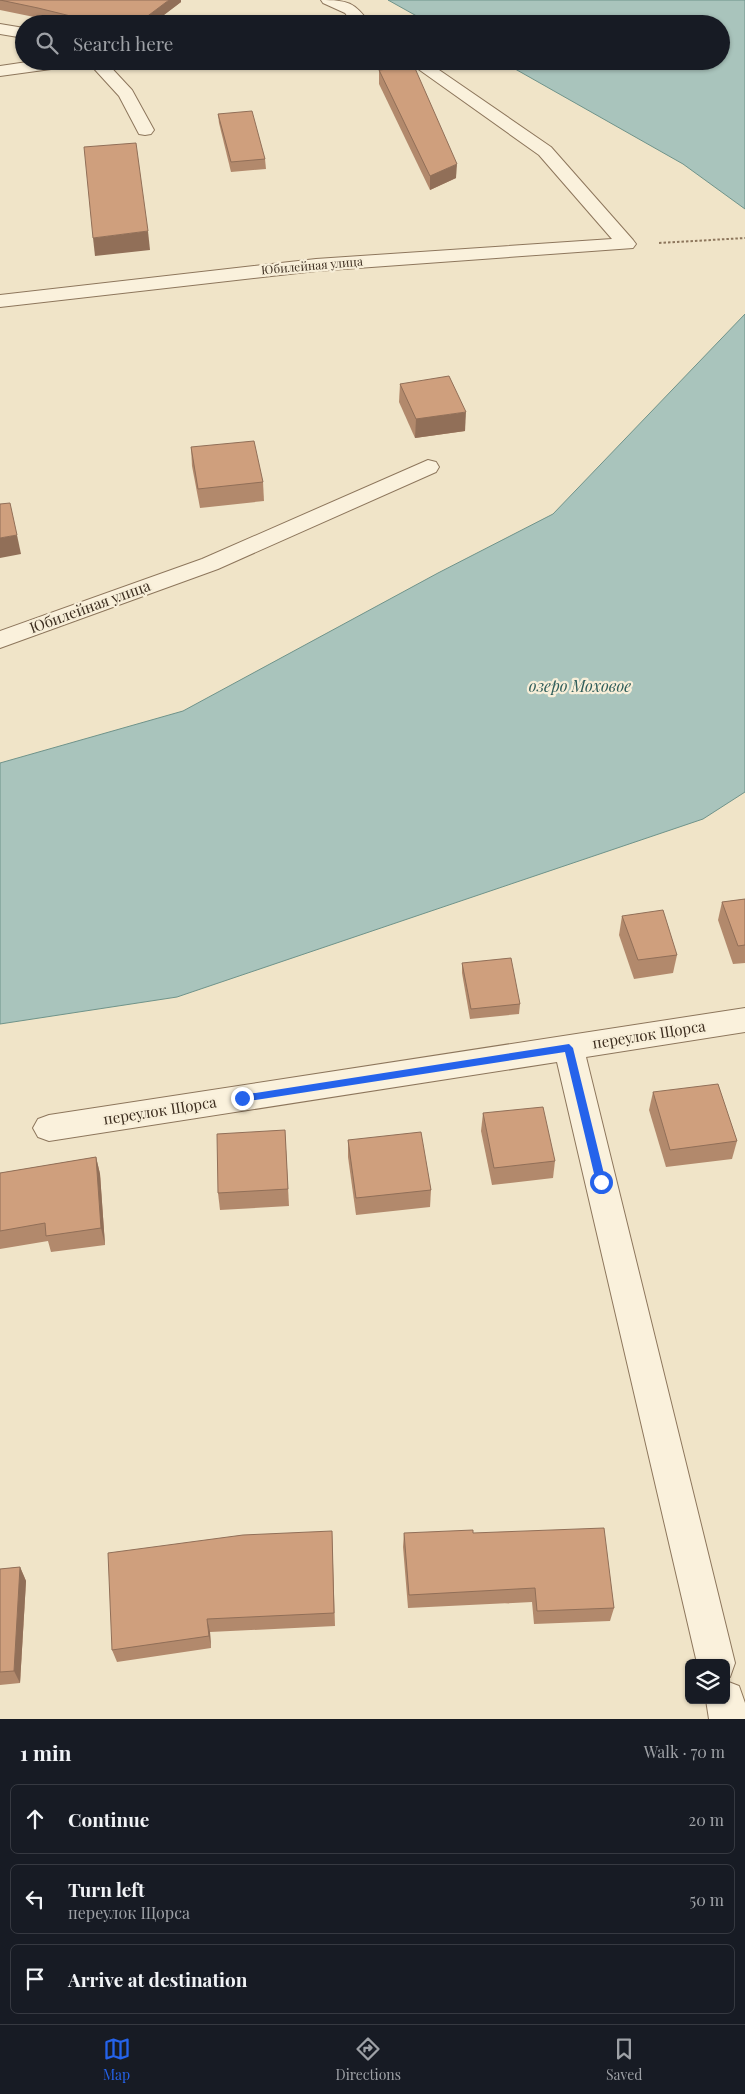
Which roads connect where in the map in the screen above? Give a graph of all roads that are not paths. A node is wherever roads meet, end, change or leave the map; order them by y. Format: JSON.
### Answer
{"nodes":[{"id":1,"x":329,"y":0,"type":"edge"},
{"id":2,"x":355,"y":15,"type":"edge"},
{"id":3,"x":0,"y":29,"type":"edge"},
{"id":4,"x":15,"y":32,"type":"edge"},
{"id":5,"x":15,"y":69,"type":"edge"},
{"id":6,"x":103,"y":70,"type":"edge"},
{"id":7,"x":428,"y":70,"type":"edge"},
{"id":8,"x":0,"y":71,"type":"edge"},
{"id":9,"x":145,"y":130,"type":"dead end"},
{"id":10,"x":0,"y":301,"type":"edge"},
{"id":11,"x":428,"y":467,"type":"dead end"},
{"id":12,"x":0,"y":640,"type":"edge"},
{"id":13,"x":745,"y":1020,"type":"edge"},
{"id":14,"x":569,"y":1048,"type":"junction"},
{"id":15,"x":49,"y":1128,"type":"dead end"},
{"id":16,"x":715,"y":1659,"type":"edge"},
{"id":17,"x":726,"y":1704,"type":"edge"},
{"id":18,"x":729,"y":1719,"type":"edge"}],
"edges":[{"from":1,"to":2,"type":"street"},
{"from":3,"to":4,"type":"street"},
{"from":5,"to":8,"type":"street"},
{"from":6,"to":9,"type":"street"},
{"from":7,"to":10,"type":"street","name":"Юбилейная улица"},
{"from":11,"to":12,"type":"street","name":"Юбилейная улица"},
{"from":13,"to":14,"type":"street","name":"переулок Щорса"},
{"from":14,"to":15,"type":"street","name":"переулок Щорса"},
{"from":14,"to":16,"type":"street"},
{"from":17,"to":18,"type":"street"}]}
